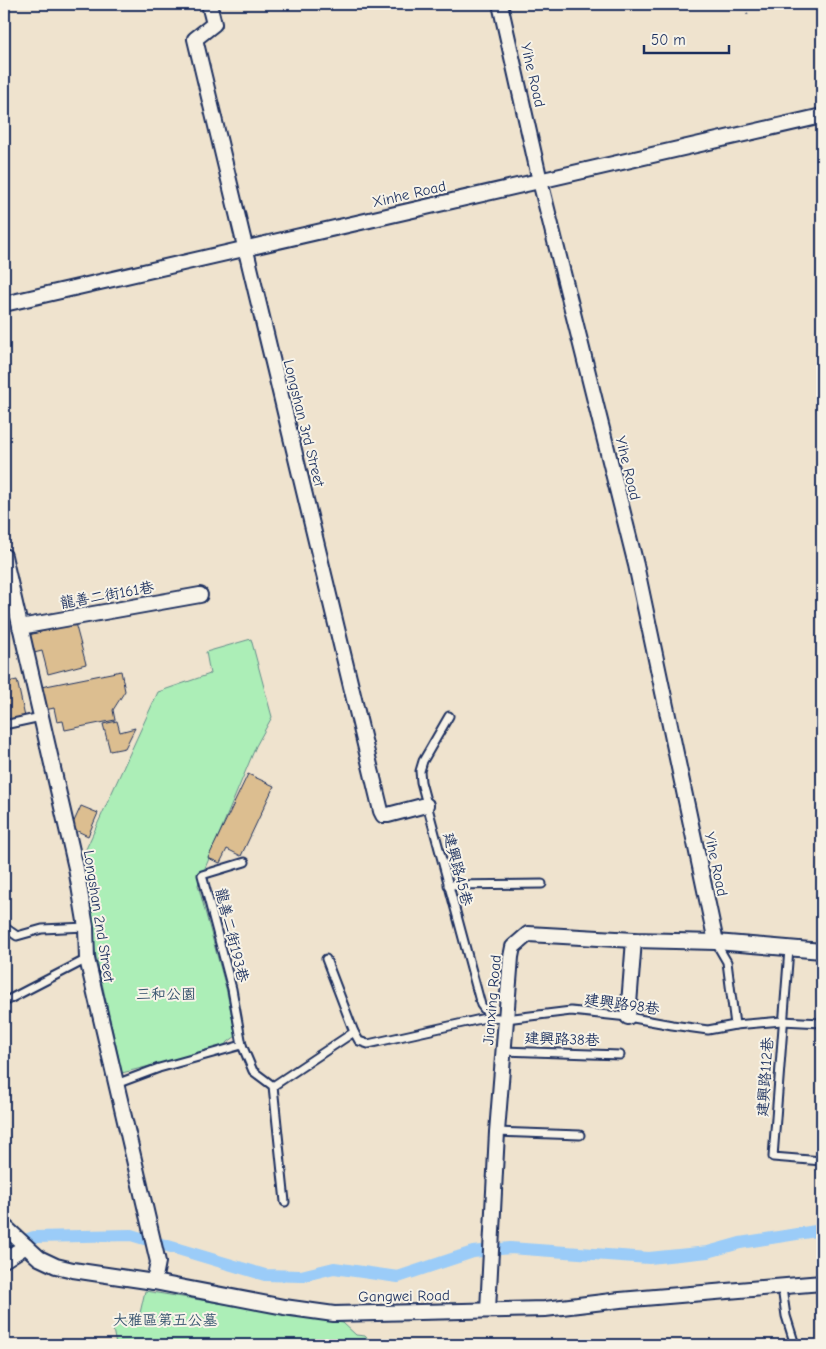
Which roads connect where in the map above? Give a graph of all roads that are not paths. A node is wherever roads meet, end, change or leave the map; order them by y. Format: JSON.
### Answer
{"nodes":[{"id":1,"x":209,"y":4,"type":"edge"},
{"id":2,"x":500,"y":4,"type":"edge"},
{"id":3,"x":822,"y":116,"type":"edge"},
{"id":4,"x":540,"y":180,"type":"junction"},
{"id":5,"x":244,"y":249,"type":"junction"},
{"id":6,"x":4,"y":304,"type":"edge"},
{"id":7,"x":4,"y":556,"type":"edge"},
{"id":8,"x":200,"y":595,"type":"dead end"},
{"id":9,"x":20,"y":627,"type":"junction"},
{"id":10,"x":449,"y":716,"type":"dead end"},
{"id":11,"x":41,"y":717,"type":"junction"},
{"id":12,"x":4,"y":725,"type":"edge"},
{"id":13,"x":426,"y":805,"type":"junction"},
{"id":14,"x":245,"y":862,"type":"dead end"},
{"id":15,"x":542,"y":884,"type":"dead end"},
{"id":16,"x":448,"y":885,"type":"junction"},
{"id":17,"x":4,"y":927,"type":"edge"},
{"id":18,"x":86,"y":927,"type":"junction"},
{"id":19,"x":634,"y":940,"type":"junction"},
{"id":20,"x":716,"y":942,"type":"junction"},
{"id":21,"x":789,"y":949,"type":"junction"},
{"id":22,"x":822,"y":951,"type":"edge"},
{"id":23,"x":87,"y":959,"type":"junction"},
{"id":24,"x":326,"y":959,"type":"dead end"},
{"id":25,"x":4,"y":1002,"type":"edge"},
{"id":26,"x":628,"y":1016,"type":"junction"},
{"id":27,"x":490,"y":1017,"type":"junction"},
{"id":28,"x":506,"y":1019,"type":"junction"},
{"id":29,"x":782,"y":1021,"type":"junction"},
{"id":30,"x":822,"y":1024,"type":"edge"},
{"id":31,"x":735,"y":1025,"type":"junction"},
{"id":32,"x":354,"y":1032,"type":"junction"},
{"id":33,"x":242,"y":1045,"type":"junction"},
{"id":34,"x":504,"y":1052,"type":"junction"},
{"id":35,"x":620,"y":1055,"type":"dead end"},
{"id":36,"x":116,"y":1084,"type":"junction"},
{"id":37,"x":273,"y":1086,"type":"junction"},
{"id":38,"x":497,"y":1132,"type":"junction"},
{"id":39,"x":580,"y":1134,"type":"dead end"},
{"id":40,"x":822,"y":1161,"type":"edge"},
{"id":41,"x":285,"y":1202,"type":"dead end"},
{"id":42,"x":4,"y":1226,"type":"edge"},
{"id":43,"x":22,"y":1243,"type":"junction"},
{"id":44,"x":4,"y":1260,"type":"edge"},
{"id":45,"x":154,"y":1282,"type":"junction"},
{"id":46,"x":822,"y":1283,"type":"edge"},
{"id":47,"x":782,"y":1288,"type":"junction"},
{"id":48,"x":488,"y":1310,"type":"junction"},
{"id":49,"x":795,"y":1345,"type":"edge"}],
"edges":[{"from":1,"to":5,"type":"street","name":"Longshan 3rd Street"},
{"from":2,"to":4,"type":"street","name":"Yihe Road"},
{"from":3,"to":4,"type":"street","name":"Xinhe Road"},
{"from":4,"to":5,"type":"street","name":"Xinhe Road"},
{"from":4,"to":20,"type":"street","name":"Yihe Road"},
{"from":5,"to":6,"type":"street","name":"Xinhe Road"},
{"from":5,"to":13,"type":"street","name":"Longshan 3rd Street"},
{"from":7,"to":9,"type":"street","name":"Longshan 2nd Street"},
{"from":8,"to":9,"type":"street","name":"龍善二街161巷"},
{"from":9,"to":11,"type":"street","name":"Longshan 2nd Street"},
{"from":10,"to":13,"type":"lane","name":"建興路45巷"},
{"from":11,"to":12,"type":"lane"},
{"from":11,"to":18,"type":"street","name":"Longshan 2nd Street"},
{"from":13,"to":16,"type":"lane","name":"建興路45巷"},
{"from":14,"to":33,"type":"lane","name":"龍善二街193巷"},
{"from":15,"to":16,"type":"lane"},
{"from":16,"to":27,"type":"lane","name":"建興路45巷"},
{"from":17,"to":18,"type":"lane"},
{"from":18,"to":23,"type":"street","name":"Longshan 2nd Street"},
{"from":19,"to":20,"type":"street","name":"Jianxing Road"},
{"from":19,"to":26,"type":"street"},
{"from":19,"to":28,"type":"street","name":"Jianxing Road"},
{"from":20,"to":21,"type":"street","name":"Jianxing Road"},
{"from":20,"to":31,"type":"lane"},
{"from":21,"to":22,"type":"street","name":"Jianxing Road"},
{"from":21,"to":29,"type":"lane","name":"建興路112巷"},
{"from":23,"to":25,"type":"lane"},
{"from":23,"to":36,"type":"street","name":"Longshan 2nd Street"},
{"from":24,"to":32,"type":"lane"},
{"from":26,"to":28,"type":"lane","name":"建興路98巷"},
{"from":26,"to":31,"type":"lane","name":"建興路98巷"},
{"from":27,"to":28,"type":"lane"},
{"from":27,"to":32,"type":"lane"},
{"from":28,"to":34,"type":"street","name":"Jianxing Road"},
{"from":29,"to":30,"type":"lane","name":"建興路98巷"},
{"from":29,"to":31,"type":"lane","name":"建興路98巷"},
{"from":29,"to":40,"type":"lane","name":"建興路112巷"},
{"from":32,"to":37,"type":"lane"},
{"from":33,"to":36,"type":"lane"},
{"from":33,"to":37,"type":"lane","name":"龍善二街193巷"},
{"from":34,"to":35,"type":"lane","name":"建興路38巷"},
{"from":34,"to":38,"type":"street","name":"Jianxing Road"},
{"from":36,"to":45,"type":"street","name":"Longshan 2nd Street"},
{"from":37,"to":41,"type":"lane"},
{"from":38,"to":39,"type":"lane"},
{"from":38,"to":48,"type":"street","name":"Jianxing Road"},
{"from":42,"to":43,"type":"street","name":"Gangwei Road"},
{"from":43,"to":44,"type":"street"},
{"from":43,"to":45,"type":"street","name":"Gangwei Road"},
{"from":45,"to":48,"type":"street","name":"Gangwei Road"},
{"from":46,"to":47,"type":"street","name":"Gangwei Road"},
{"from":47,"to":48,"type":"street","name":"Gangwei Road"},
{"from":47,"to":49,"type":"lane"}]}
